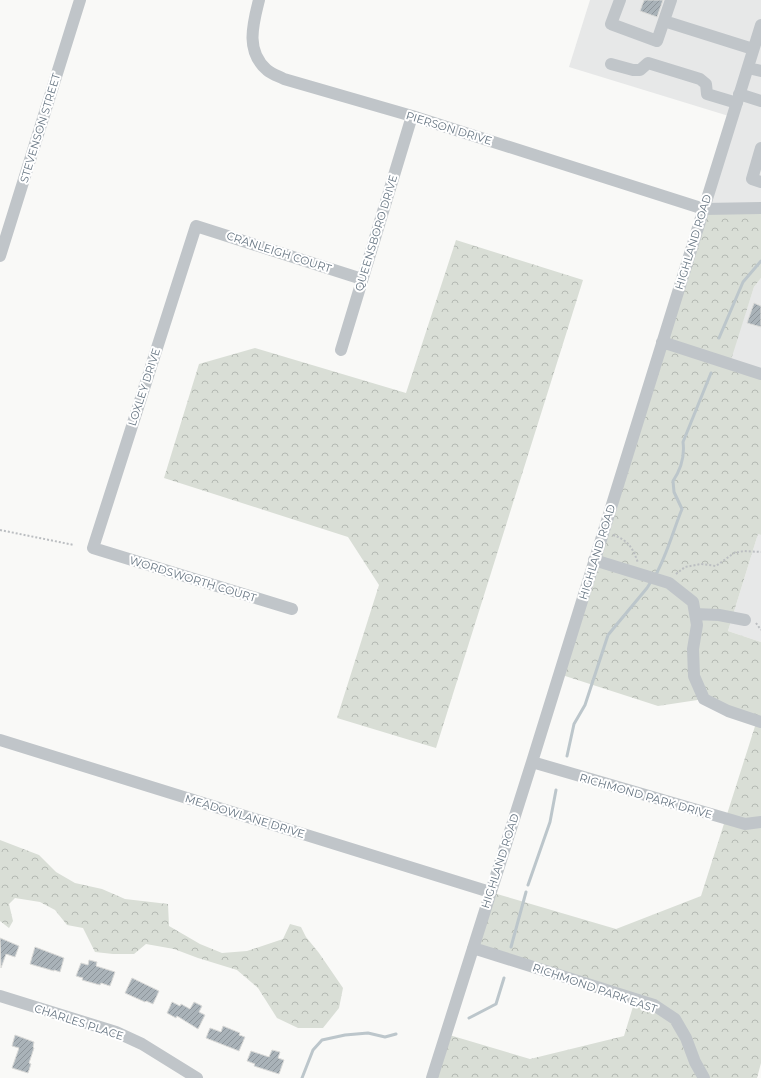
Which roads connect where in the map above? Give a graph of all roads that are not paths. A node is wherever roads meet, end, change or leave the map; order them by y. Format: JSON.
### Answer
{"nodes":[{"id":1,"x":259,"y":0,"type":"edge"},
{"id":2,"x":620,"y":0,"type":"edge"},
{"id":3,"x":671,"y":0,"type":"edge"},
{"id":4,"x":78,"y":1,"type":"edge"},
{"id":5,"x":664,"y":21,"type":"junction"},
{"id":6,"x":761,"y":25,"type":"edge"},
{"id":7,"x":754,"y":49,"type":"junction"},
{"id":8,"x":611,"y":64,"type":"dead end"},
{"id":9,"x":748,"y":68,"type":"junction"},
{"id":10,"x":761,"y":72,"type":"edge"},
{"id":11,"x":738,"y":99,"type":"junction"},
{"id":12,"x":761,"y":101,"type":"edge"},
{"id":13,"x":412,"y":116,"type":"junction"},
{"id":14,"x":761,"y":148,"type":"edge"},
{"id":15,"x":761,"y":182,"type":"edge"},
{"id":16,"x":761,"y":208,"type":"edge"},
{"id":17,"x":704,"y":209,"type":"junction"},
{"id":18,"x":196,"y":226,"type":"joint"},
{"id":19,"x":0,"y":256,"type":"edge"},
{"id":20,"x":362,"y":279,"type":"junction"},
{"id":21,"x":662,"y":342,"type":"junction"},
{"id":22,"x":341,"y":350,"type":"dead end"},
{"id":23,"x":761,"y":374,"type":"edge"},
{"id":24,"x":93,"y":548,"type":"joint"},
{"id":25,"x":594,"y":560,"type":"junction"},
{"id":26,"x":292,"y":609,"type":"dead end"},
{"id":27,"x":695,"y":614,"type":"junction"},
{"id":28,"x":745,"y":620,"type":"dead end"},
{"id":29,"x":761,"y":722,"type":"edge"},
{"id":30,"x":0,"y":740,"type":"edge"},
{"id":31,"x":532,"y":762,"type":"junction"},
{"id":32,"x":761,"y":822,"type":"edge"},
{"id":33,"x":490,"y":892,"type":"junction"},
{"id":34,"x":473,"y":948,"type":"junction"},
{"id":35,"x":0,"y":996,"type":"edge"},
{"id":36,"x":197,"y":1078,"type":"edge"},
{"id":37,"x":432,"y":1078,"type":"edge"},
{"id":38,"x":704,"y":1078,"type":"edge"}],
"edges":[{"from":1,"to":13,"type":"street","name":"PIERSON DRIVE"},
{"from":2,"to":5,"type":"street"},
{"from":3,"to":5,"type":"street"},
{"from":4,"to":19,"type":"street","name":"STEVENSON STREET"},
{"from":5,"to":7,"type":"street"},
{"from":6,"to":7,"type":"street","name":"HIGHLAND ROAD"},
{"from":7,"to":9,"type":"street","name":"HIGHLAND ROAD"},
{"from":8,"to":11,"type":"street"},
{"from":9,"to":10,"type":"street"},
{"from":9,"to":11,"type":"street","name":"HIGHLAND ROAD"},
{"from":11,"to":12,"type":"street"},
{"from":11,"to":17,"type":"street","name":"HIGHLAND ROAD"},
{"from":13,"to":17,"type":"street","name":"PIERSON DRIVE"},
{"from":13,"to":20,"type":"street","name":"QUEENSBORO DRIVE"},
{"from":14,"to":15,"type":"street"},
{"from":16,"to":17,"type":"street","name":"PIERSON DRIVE"},
{"from":17,"to":21,"type":"street","name":"HIGHLAND ROAD"},
{"from":18,"to":20,"type":"street","name":"CRANLEIGH COURT"},
{"from":18,"to":24,"type":"street","name":"LOXLEY DRIVE"},
{"from":20,"to":22,"type":"street","name":"QUEENSBORO DRIVE"},
{"from":21,"to":23,"type":"street"},
{"from":21,"to":25,"type":"street","name":"HIGHLAND ROAD"},
{"from":24,"to":26,"type":"street","name":"WORDSWORTH COURT"},
{"from":25,"to":27,"type":"street"},
{"from":25,"to":31,"type":"street","name":"HIGHLAND ROAD"},
{"from":27,"to":28,"type":"street"},
{"from":27,"to":29,"type":"street"},
{"from":30,"to":33,"type":"street","name":"MEADOWLANE DRIVE"},
{"from":31,"to":32,"type":"street","name":"RICHMOND PARK DRIVE"},
{"from":31,"to":33,"type":"street","name":"HIGHLAND ROAD"},
{"from":33,"to":34,"type":"street","name":"HIGHLAND ROAD"},
{"from":34,"to":37,"type":"street","name":"HIGHLAND ROAD"},
{"from":34,"to":38,"type":"street","name":"RICHMOND PARK EAST"},
{"from":35,"to":36,"type":"street","name":"CHARLES PLACE"}]}
